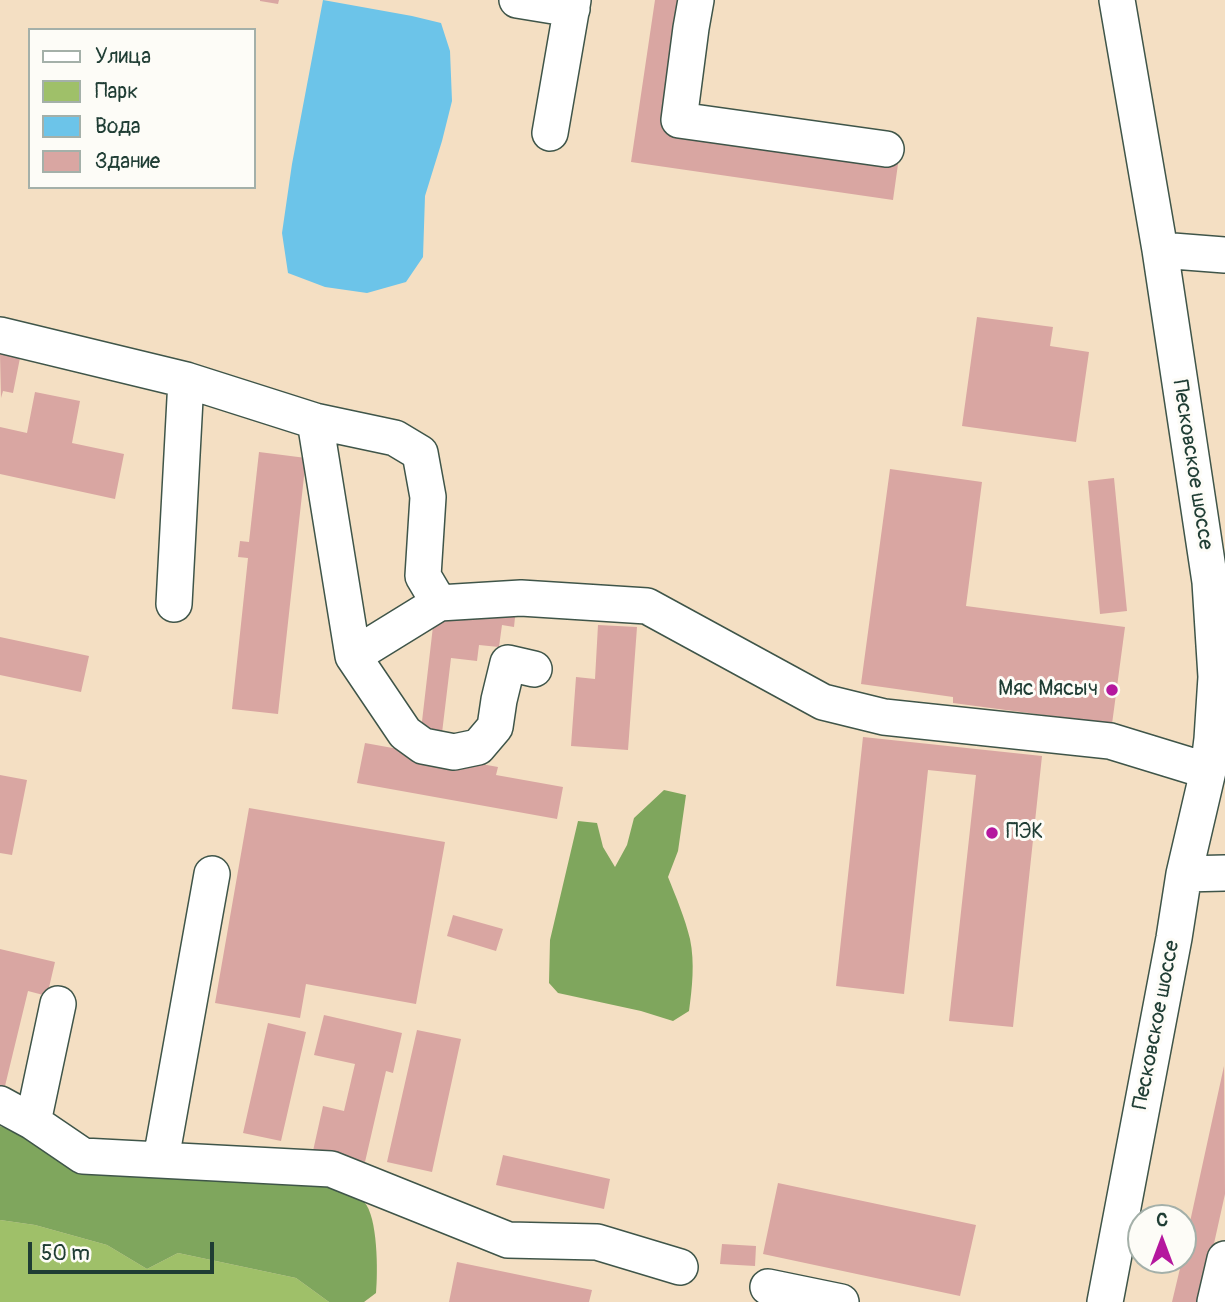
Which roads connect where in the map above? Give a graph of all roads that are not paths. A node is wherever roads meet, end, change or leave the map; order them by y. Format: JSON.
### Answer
{"nodes":[{"id":1,"x":517,"y":0,"type":"edge"},
{"id":2,"x":696,"y":0,"type":"edge"},
{"id":3,"x":1117,"y":0,"type":"edge"},
{"id":4,"x":572,"y":4,"type":"edge"},
{"id":5,"x":550,"y":133,"type":"dead end"},
{"id":6,"x":886,"y":149,"type":"dead end"},
{"id":7,"x":1160,"y":250,"type":"junction"},
{"id":8,"x":1225,"y":255,"type":"edge"},
{"id":9,"x":0,"y":335,"type":"edge"},
{"id":10,"x":186,"y":380,"type":"junction"},
{"id":11,"x":315,"y":421,"type":"junction"},
{"id":12,"x":439,"y":603,"type":"junction"},
{"id":13,"x":174,"y":604,"type":"dead end"},
{"id":14,"x":353,"y":656,"type":"junction"},
{"id":15,"x":534,"y":670,"type":"dead end"},
{"id":16,"x":1208,"y":771,"type":"junction"},
{"id":17,"x":1225,"y":873,"type":"edge"},
{"id":18,"x":212,"y":874,"type":"dead end"},
{"id":19,"x":1184,"y":874,"type":"junction"},
{"id":20,"x":58,"y":1004,"type":"dead end"},
{"id":21,"x":0,"y":1104,"type":"edge"},
{"id":22,"x":33,"y":1122,"type":"junction"},
{"id":23,"x":161,"y":1159,"type":"junction"},
{"id":24,"x":1225,"y":1259,"type":"edge"},
{"id":25,"x":680,"y":1267,"type":"dead end"},
{"id":26,"x":768,"y":1287,"type":"dead end"},
{"id":27,"x":841,"y":1302,"type":"edge"},
{"id":28,"x":1105,"y":1302,"type":"edge"},
{"id":29,"x":1215,"y":1302,"type":"edge"}],
"edges":[{"from":1,"to":4,"type":"street"},
{"from":2,"to":6,"type":"street"},
{"from":3,"to":7,"type":"street","name":"Песковское шоссе"},
{"from":4,"to":5,"type":"street"},
{"from":7,"to":8,"type":"street"},
{"from":7,"to":16,"type":"street","name":"Песковское шоссе"},
{"from":9,"to":10,"type":"street"},
{"from":10,"to":11,"type":"street"},
{"from":10,"to":13,"type":"street"},
{"from":11,"to":12,"type":"street"},
{"from":11,"to":14,"type":"street"},
{"from":12,"to":14,"type":"street"},
{"from":12,"to":16,"type":"street"},
{"from":14,"to":15,"type":"street"},
{"from":16,"to":19,"type":"street","name":"Песковское шоссе"},
{"from":17,"to":19,"type":"street"},
{"from":18,"to":23,"type":"street"},
{"from":19,"to":28,"type":"street","name":"Песковское шоссе"},
{"from":20,"to":22,"type":"street"},
{"from":21,"to":22,"type":"street"},
{"from":22,"to":23,"type":"street"},
{"from":23,"to":25,"type":"street"},
{"from":24,"to":29,"type":"street"},
{"from":26,"to":27,"type":"street"}]}
